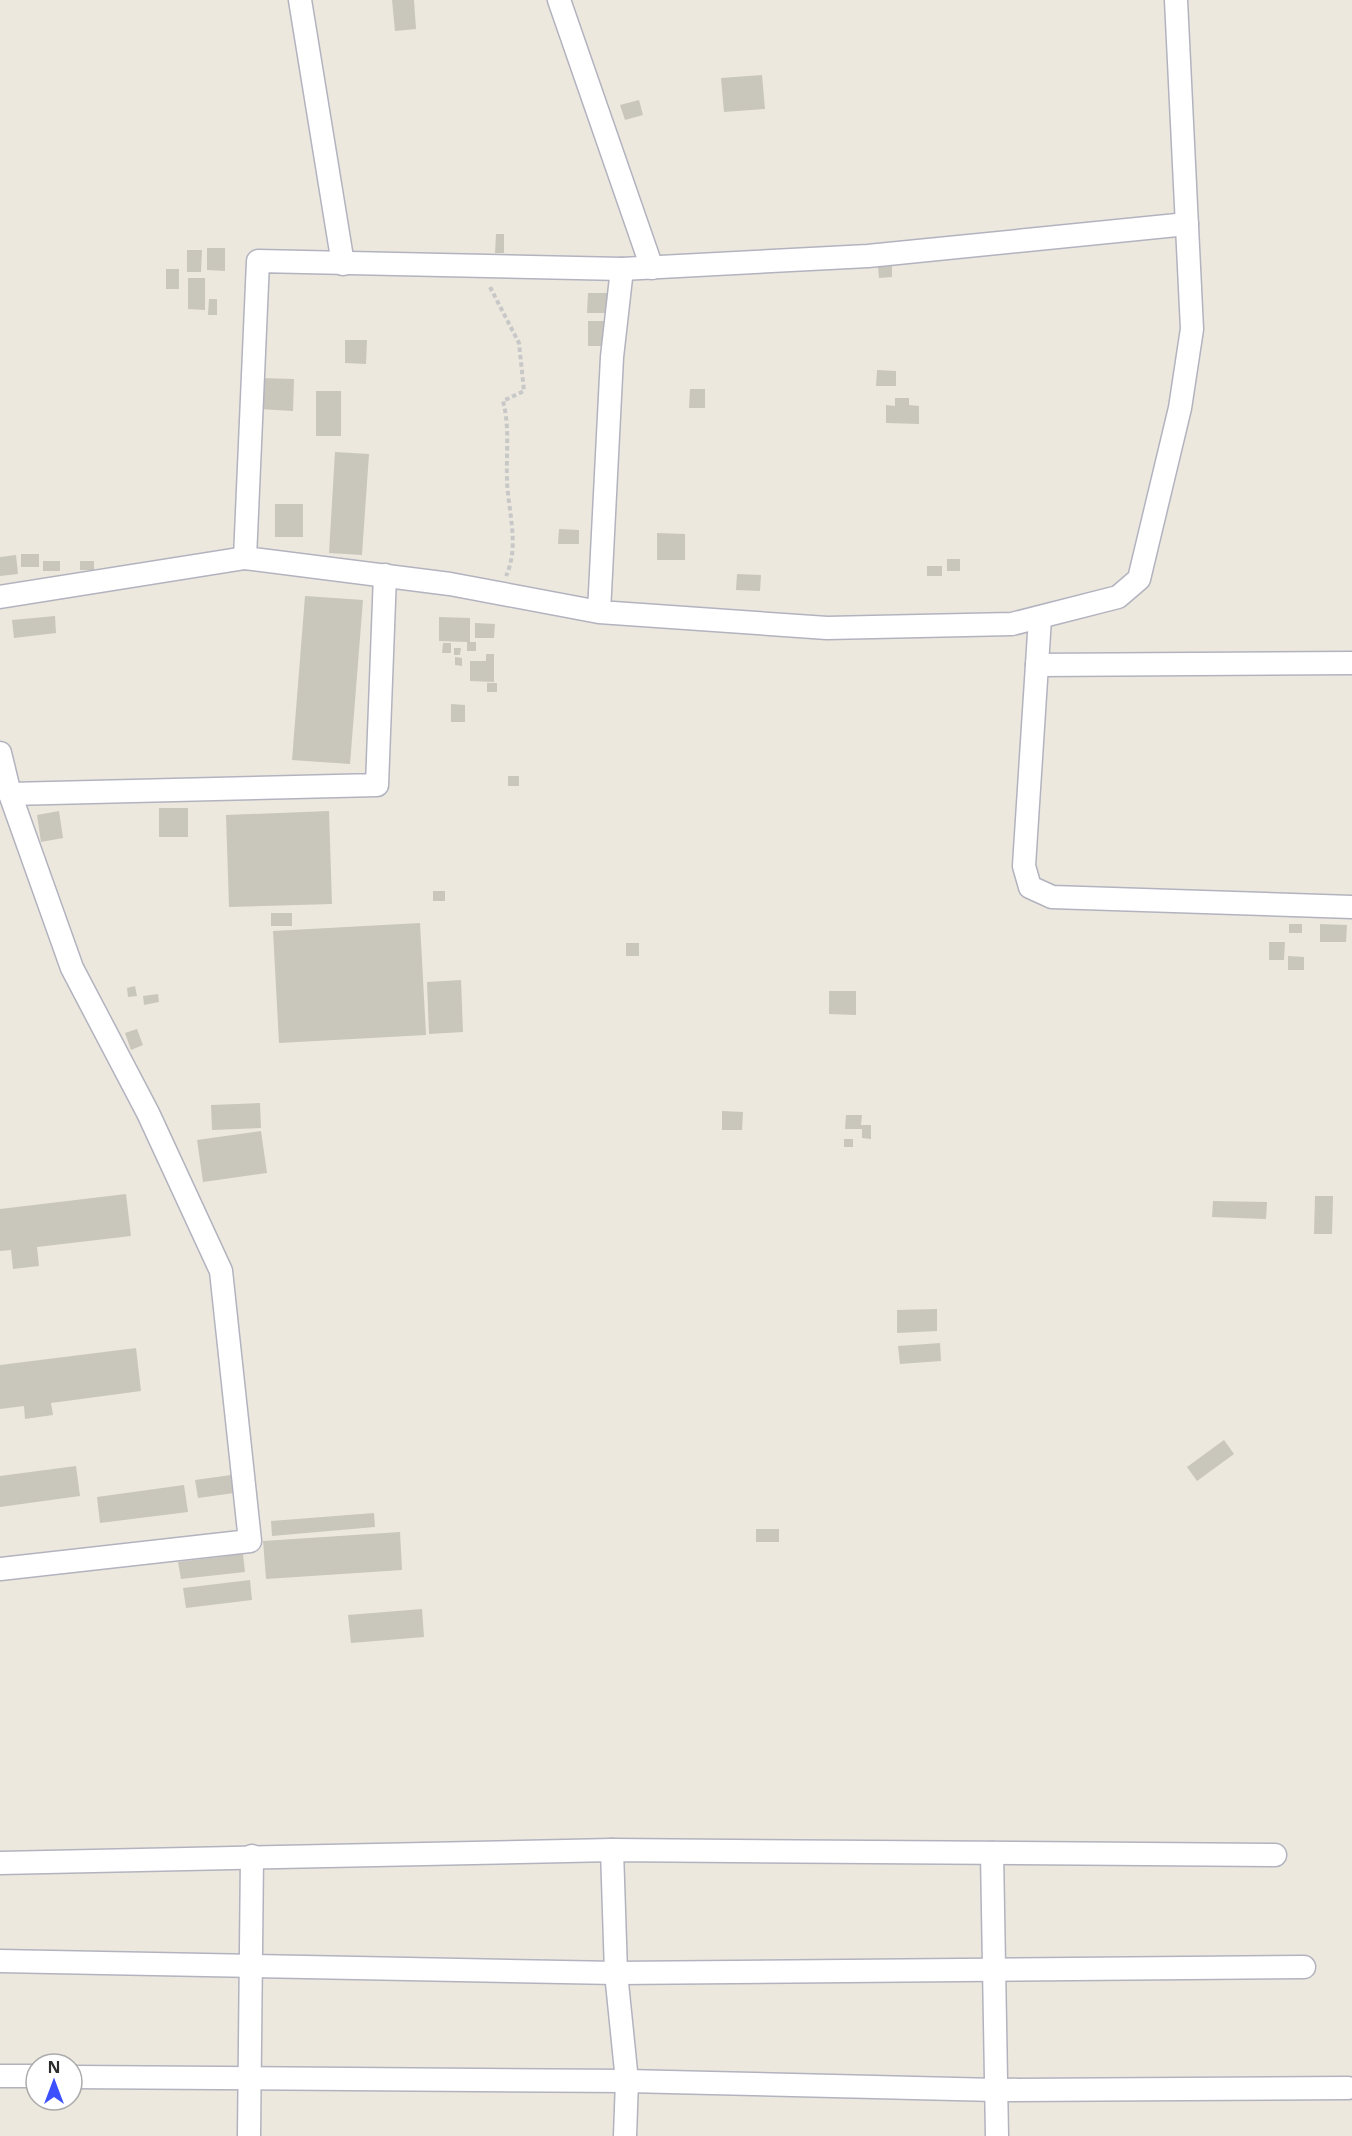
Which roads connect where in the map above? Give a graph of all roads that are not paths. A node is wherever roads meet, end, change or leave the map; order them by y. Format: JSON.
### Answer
{"nodes":[{"id":1,"x":300,"y":0,"type":"edge"},
{"id":2,"x":559,"y":0,"type":"edge"},
{"id":3,"x":1176,"y":0,"type":"edge"},
{"id":4,"x":1187,"y":224,"type":"junction"},
{"id":5,"x":343,"y":264,"type":"junction"},
{"id":6,"x":652,"y":268,"type":"junction"},
{"id":7,"x":622,"y":269,"type":"junction"},
{"id":8,"x":245,"y":558,"type":"junction"},
{"id":9,"x":385,"y":575,"type":"junction"},
{"id":10,"x":0,"y":597,"type":"edge"},
{"id":11,"x":599,"y":612,"type":"junction"},
{"id":12,"x":1040,"y":618,"type":"junction"},
{"id":13,"x":1352,"y":663,"type":"edge"},
{"id":14,"x":1037,"y":665,"type":"junction"},
{"id":15,"x":0,"y":753,"type":"edge"},
{"id":16,"x":10,"y":794,"type":"junction"},
{"id":17,"x":1352,"y":907,"type":"edge"},
{"id":18,"x":0,"y":1569,"type":"edge"},
{"id":19,"x":612,"y":1850,"type":"junction"},
{"id":20,"x":992,"y":1853,"type":"junction"},
{"id":21,"x":1275,"y":1855,"type":"dead end"},
{"id":22,"x":252,"y":1856,"type":"junction"},
{"id":23,"x":0,"y":1863,"type":"edge"},
{"id":24,"x":0,"y":1961,"type":"edge"},
{"id":25,"x":251,"y":1965,"type":"junction"},
{"id":26,"x":1304,"y":1967,"type":"dead end"},
{"id":27,"x":996,"y":1972,"type":"junction"},
{"id":28,"x":616,"y":1973,"type":"junction"},
{"id":29,"x":0,"y":2076,"type":"edge"},
{"id":30,"x":24,"y":2076,"type":"edge"},
{"id":31,"x":84,"y":2077,"type":"edge"},
{"id":32,"x":250,"y":2080,"type":"junction"},
{"id":33,"x":627,"y":2081,"type":"junction"},
{"id":34,"x":1348,"y":2088,"type":"dead end"},
{"id":35,"x":996,"y":2090,"type":"junction"},
{"id":36,"x":249,"y":2136,"type":"edge"},
{"id":37,"x":625,"y":2136,"type":"edge"},
{"id":38,"x":996,"y":2136,"type":"edge"}],
"edges":[{"from":1,"to":5,"type":"street"},
{"from":2,"to":6,"type":"street"},
{"from":3,"to":4,"type":"street"},
{"from":4,"to":6,"type":"street"},
{"from":4,"to":12,"type":"street"},
{"from":5,"to":7,"type":"street"},
{"from":5,"to":8,"type":"street"},
{"from":6,"to":7,"type":"street"},
{"from":7,"to":11,"type":"street"},
{"from":8,"to":9,"type":"street"},
{"from":8,"to":10,"type":"street"},
{"from":9,"to":11,"type":"street"},
{"from":9,"to":16,"type":"street"},
{"from":11,"to":12,"type":"street"},
{"from":12,"to":14,"type":"street"},
{"from":13,"to":14,"type":"street"},
{"from":14,"to":17,"type":"street"},
{"from":15,"to":16,"type":"street"},
{"from":16,"to":18,"type":"street"},
{"from":19,"to":20,"type":"street"},
{"from":19,"to":22,"type":"street"},
{"from":19,"to":28,"type":"street"},
{"from":20,"to":21,"type":"street"},
{"from":20,"to":27,"type":"street"},
{"from":22,"to":23,"type":"street"},
{"from":22,"to":25,"type":"street"},
{"from":24,"to":25,"type":"street"},
{"from":25,"to":28,"type":"street"},
{"from":25,"to":32,"type":"street"},
{"from":26,"to":27,"type":"street"},
{"from":27,"to":28,"type":"street"},
{"from":27,"to":35,"type":"street"},
{"from":28,"to":33,"type":"street"},
{"from":29,"to":30,"type":"street"},
{"from":31,"to":32,"type":"street"},
{"from":32,"to":33,"type":"street"},
{"from":32,"to":36,"type":"street"},
{"from":33,"to":35,"type":"street"},
{"from":33,"to":37,"type":"street"},
{"from":34,"to":35,"type":"street"},
{"from":35,"to":38,"type":"street"}]}
